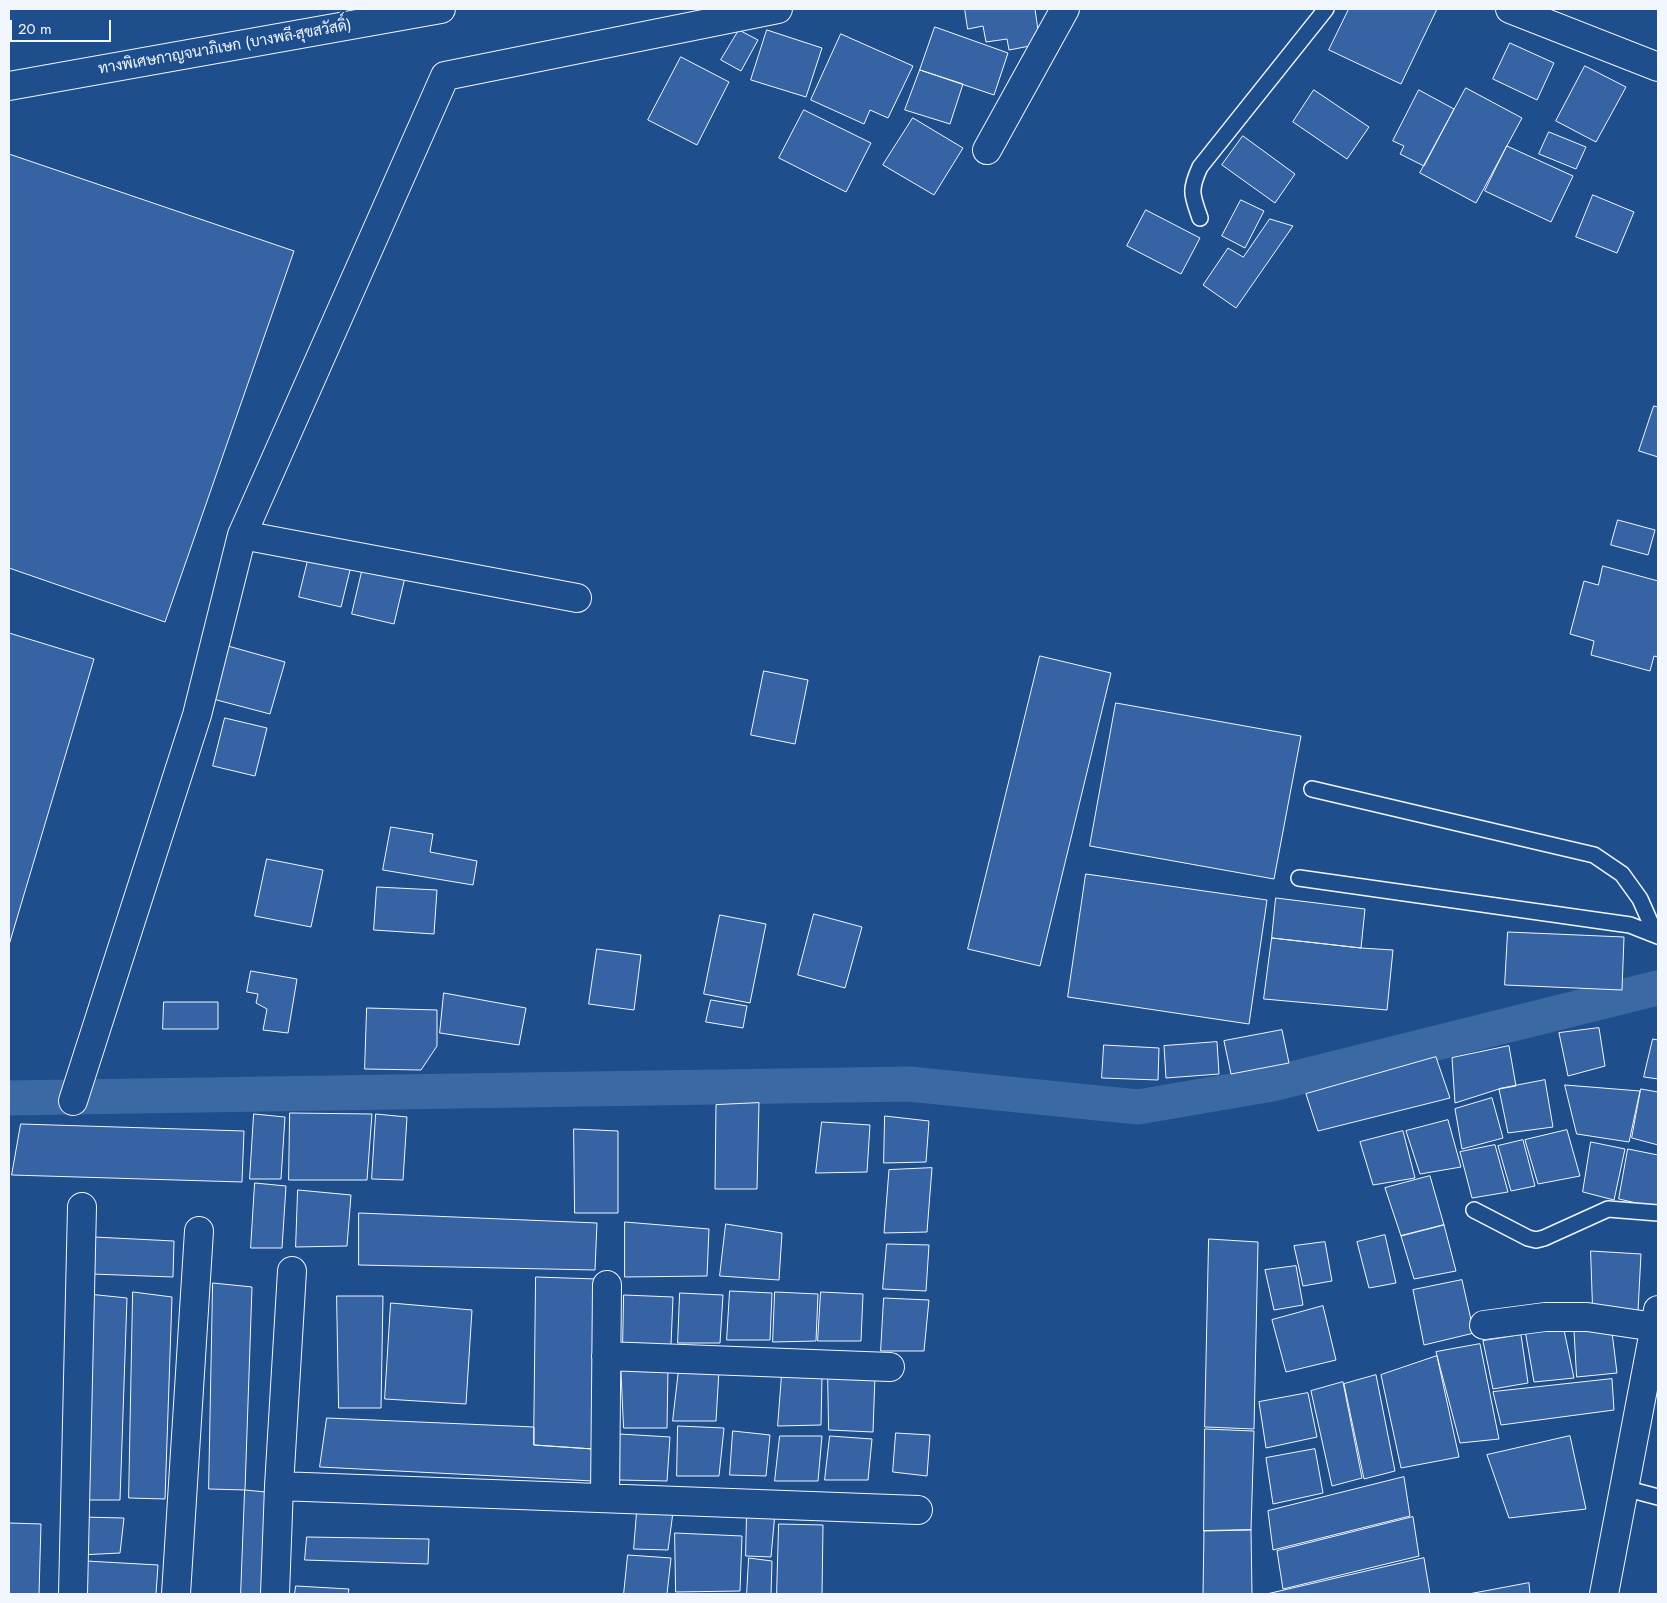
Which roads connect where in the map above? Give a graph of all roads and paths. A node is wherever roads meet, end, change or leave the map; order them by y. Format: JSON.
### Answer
{"nodes":[{"id":1,"x":441,"y":9,"type":"edge"},
{"id":2,"x":778,"y":9,"type":"edge"},
{"id":3,"x":1065,"y":9,"type":"edge"},
{"id":4,"x":1326,"y":9,"type":"edge"},
{"id":5,"x":1510,"y":9,"type":"edge"},
{"id":6,"x":1658,"y":67,"type":"edge"},
{"id":7,"x":9,"y":86,"type":"edge"},
{"id":8,"x":987,"y":150,"type":"dead end"},
{"id":9,"x":1200,"y":218,"type":"dead end"},
{"id":10,"x":242,"y":535,"type":"junction"},
{"id":11,"x":577,"y":598,"type":"dead end"},
{"id":12,"x":1312,"y":789,"type":"dead end"},
{"id":13,"x":1300,"y":878,"type":"dead end"},
{"id":14,"x":1656,"y":935,"type":"edge"},
{"id":15,"x":72,"y":1101,"type":"dead end"},
{"id":16,"x":82,"y":1207,"type":"dead end"},
{"id":17,"x":1474,"y":1210,"type":"dead end"},
{"id":18,"x":1658,"y":1213,"type":"edge"},
{"id":19,"x":199,"y":1231,"type":"dead end"},
{"id":20,"x":292,"y":1271,"type":"dead end"},
{"id":21,"x":606,"y":1285,"type":"dead end"},
{"id":22,"x":1657,"y":1318,"type":"edge"},
{"id":23,"x":1484,"y":1326,"type":"dead end"},
{"id":24,"x":606,"y":1356,"type":"junction"},
{"id":25,"x":890,"y":1367,"type":"dead end"},
{"id":26,"x":279,"y":1486,"type":"junction"},
{"id":27,"x":1624,"y":1488,"type":"junction"},
{"id":28,"x":1658,"y":1497,"type":"edge"},
{"id":29,"x":605,"y":1498,"type":"junction"},
{"id":30,"x":918,"y":1510,"type":"dead end"},
{"id":31,"x":72,"y":1594,"type":"edge"},
{"id":32,"x":176,"y":1594,"type":"edge"},
{"id":33,"x":275,"y":1594,"type":"edge"},
{"id":34,"x":1604,"y":1594,"type":"edge"}],
"edges":[{"from":1,"to":7,"type":"main road","name":"ทางพิเศษกาญจนาภิเษก (บางพลี-สุขสวัสดิ์)"},
{"from":2,"to":10,"type":"main road"},
{"from":3,"to":8,"type":"main road"},
{"from":4,"to":9,"type":"lane"},
{"from":5,"to":6,"type":"main road"},
{"from":10,"to":11,"type":"main road"},
{"from":10,"to":15,"type":"main road"},
{"from":12,"to":14,"type":"lane"},
{"from":13,"to":14,"type":"lane"},
{"from":16,"to":31,"type":"main road"},
{"from":17,"to":18,"type":"lane"},
{"from":19,"to":32,"type":"main road"},
{"from":20,"to":26,"type":"main road"},
{"from":21,"to":24,"type":"main road"},
{"from":22,"to":23,"type":"main road"},
{"from":22,"to":27,"type":"main road"},
{"from":24,"to":25,"type":"main road"},
{"from":24,"to":29,"type":"main road"},
{"from":26,"to":29,"type":"main road"},
{"from":26,"to":33,"type":"main road"},
{"from":27,"to":28,"type":"lane"},
{"from":27,"to":34,"type":"main road"},
{"from":29,"to":30,"type":"main road"}]}
